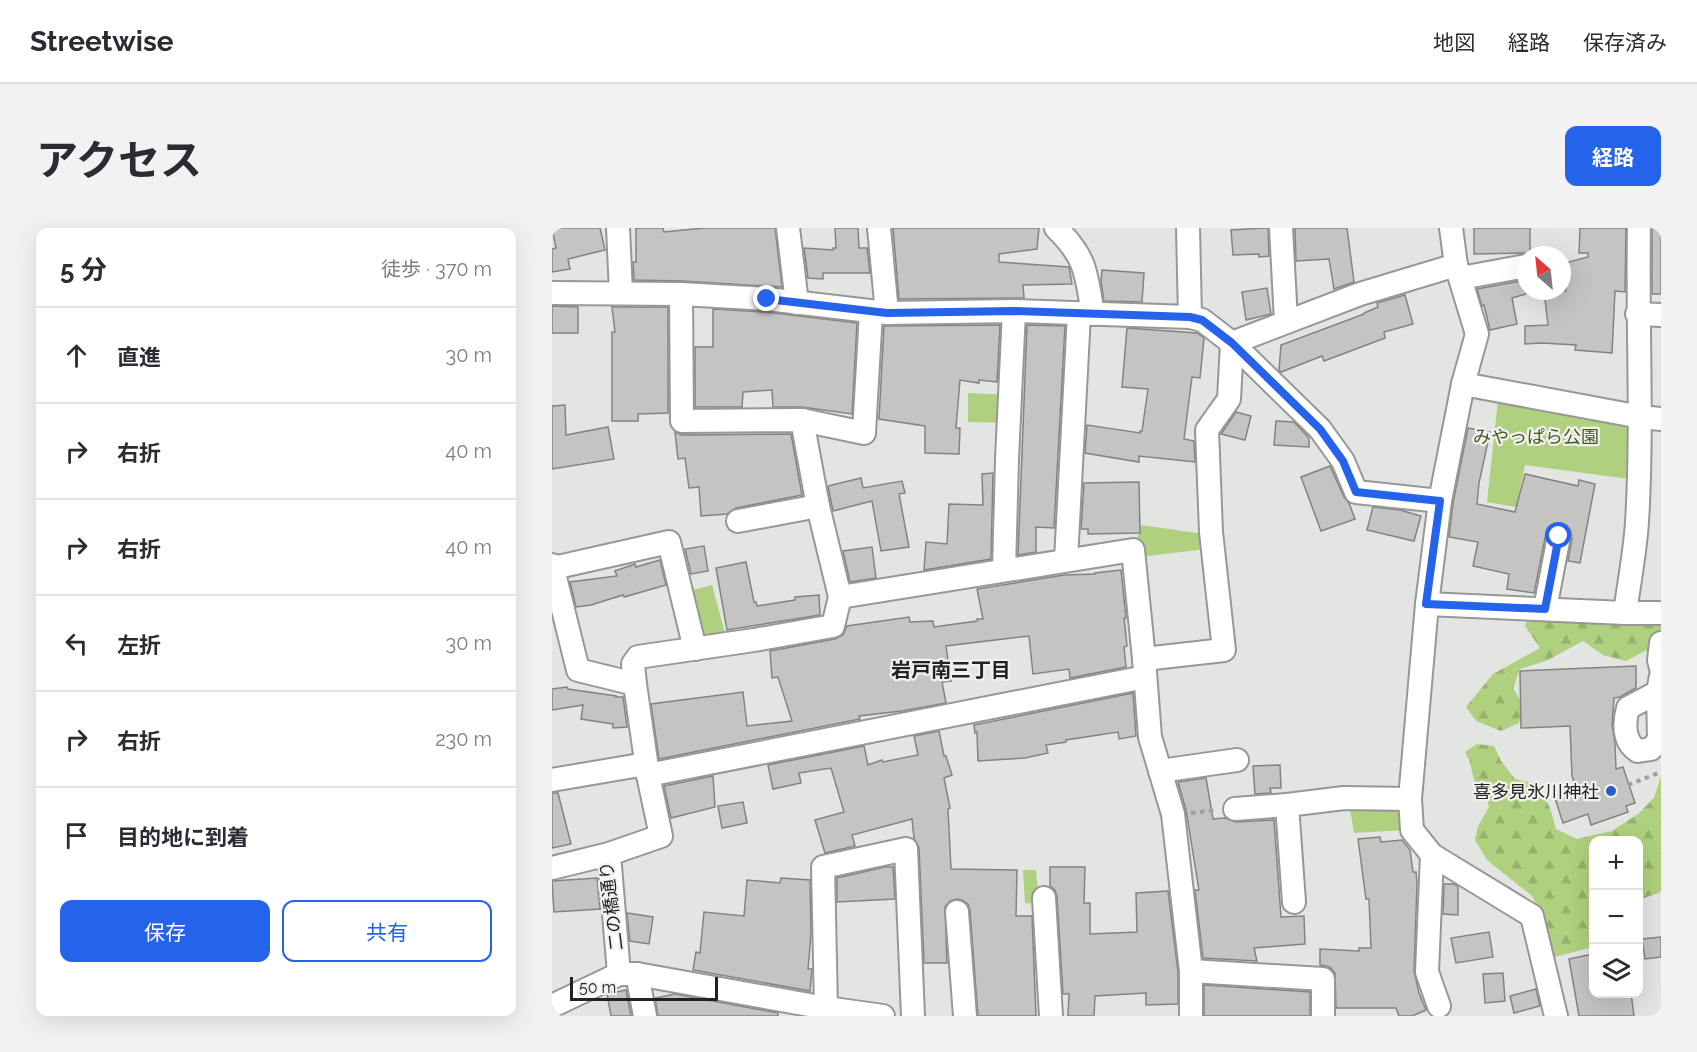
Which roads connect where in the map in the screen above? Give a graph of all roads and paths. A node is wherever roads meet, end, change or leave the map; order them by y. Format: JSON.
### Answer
{"nodes":[{"id":1,"x":618,"y":228,"type":"edge"},
{"id":2,"x":788,"y":228,"type":"edge"},
{"id":3,"x":879,"y":228,"type":"edge"},
{"id":4,"x":1056,"y":228,"type":"edge"},
{"id":5,"x":1188,"y":228,"type":"edge"},
{"id":6,"x":1281,"y":228,"type":"edge"},
{"id":7,"x":1450,"y":228,"type":"edge"},
{"id":8,"x":1639,"y":228,"type":"edge"},
{"id":9,"x":1517,"y":267,"type":"edge"},
{"id":10,"x":1459,"y":271,"type":"junction"},
{"id":11,"x":552,"y":293,"type":"edge"},
{"id":12,"x":621,"y":293,"type":"junction"},
{"id":13,"x":681,"y":294,"type":"junction"},
{"id":14,"x":797,"y":303,"type":"junction"},
{"id":15,"x":1014,"y":311,"type":"junction"},
{"id":16,"x":879,"y":312,"type":"junction"},
{"id":17,"x":1086,"y":314,"type":"junction"},
{"id":18,"x":1637,"y":314,"type":"junction"},
{"id":19,"x":1661,"y":315,"type":"edge"},
{"id":20,"x":1190,"y":317,"type":"junction"},
{"id":21,"x":1286,"y":321,"type":"junction"},
{"id":22,"x":1232,"y":343,"type":"junction"},
{"id":23,"x":1463,"y":384,"type":"junction"},
{"id":24,"x":1651,"y":418,"type":"edge"},
{"id":25,"x":802,"y":420,"type":"junction"},
{"id":26,"x":1440,"y":501,"type":"junction"},
{"id":27,"x":818,"y":506,"type":"junction"},
{"id":28,"x":738,"y":521,"type":"dead end"},
{"id":29,"x":1559,"y":536,"type":"dead end"},
{"id":30,"x":1066,"y":560,"type":"junction"},
{"id":31,"x":552,"y":567,"type":"edge"},
{"id":32,"x":1004,"y":570,"type":"junction"},
{"id":33,"x":840,"y":597,"type":"junction"},
{"id":34,"x":1426,"y":604,"type":"junction"},
{"id":35,"x":1545,"y":609,"type":"junction"},
{"id":36,"x":1624,"y":613,"type":"junction"},
{"id":37,"x":1661,"y":613,"type":"edge"},
{"id":38,"x":1661,"y":643,"type":"edge"},
{"id":39,"x":695,"y":650,"type":"junction"},
{"id":40,"x":1144,"y":668,"type":"junction"},
{"id":41,"x":1661,"y":668,"type":"edge"},
{"id":42,"x":635,"y":684,"type":"junction"},
{"id":43,"x":1238,"y":760,"type":"dead end"},
{"id":44,"x":647,"y":770,"type":"junction"},
{"id":45,"x":1160,"y":771,"type":"junction"},
{"id":46,"x":1661,"y":772,"type":"edge"},
{"id":47,"x":552,"y":780,"type":"edge"},
{"id":48,"x":1628,"y":785,"type":"dead end"},
{"id":49,"x":1410,"y":799,"type":"junction"},
{"id":50,"x":1287,"y":805,"type":"junction"},
{"id":51,"x":1235,"y":809,"type":"joint"},
{"id":52,"x":1173,"y":814,"type":"junction"},
{"id":53,"x":609,"y":854,"type":"junction"},
{"id":54,"x":1432,"y":855,"type":"junction"},
{"id":55,"x":552,"y":868,"type":"edge"},
{"id":56,"x":1044,"y":898,"type":"dead end"},
{"id":57,"x":1294,"y":902,"type":"dead end"},
{"id":58,"x":957,"y":912,"type":"dead end"},
{"id":59,"x":1191,"y":971,"type":"junction"},
{"id":60,"x":628,"y":974,"type":"junction"},
{"id":61,"x":552,"y":1006,"type":"edge"},
{"id":62,"x":1439,"y":1006,"type":"dead end"},
{"id":63,"x":826,"y":1008,"type":"junction"},
{"id":64,"x":645,"y":1016,"type":"edge"},
{"id":65,"x":883,"y":1016,"type":"edge"},
{"id":66,"x":913,"y":1016,"type":"edge"},
{"id":67,"x":965,"y":1016,"type":"edge"},
{"id":68,"x":1051,"y":1016,"type":"edge"},
{"id":69,"x":1191,"y":1016,"type":"edge"},
{"id":70,"x":1323,"y":1016,"type":"edge"},
{"id":71,"x":1556,"y":1016,"type":"edge"}],
"edges":[{"from":1,"to":12,"type":"street"},
{"from":2,"to":14,"type":"street"},
{"from":3,"to":16,"type":"street"},
{"from":4,"to":17,"type":"street"},
{"from":5,"to":20,"type":"street"},
{"from":6,"to":21,"type":"street"},
{"from":7,"to":10,"type":"street"},
{"from":8,"to":18,"type":"street"},
{"from":9,"to":10,"type":"street"},
{"from":10,"to":21,"type":"street"},
{"from":10,"to":23,"type":"street"},
{"from":11,"to":12,"type":"street"},
{"from":12,"to":13,"type":"street"},
{"from":13,"to":14,"type":"street"},
{"from":13,"to":25,"type":"street"},
{"from":14,"to":16,"type":"street"},
{"from":15,"to":16,"type":"street"},
{"from":15,"to":17,"type":"street"},
{"from":15,"to":32,"type":"street"},
{"from":16,"to":25,"type":"street"},
{"from":17,"to":20,"type":"street"},
{"from":17,"to":30,"type":"street"},
{"from":18,"to":19,"type":"street"},
{"from":18,"to":24,"type":"street"},
{"from":20,"to":22,"type":"street"},
{"from":21,"to":22,"type":"street"},
{"from":22,"to":26,"type":"street"},
{"from":22,"to":40,"type":"street"},
{"from":23,"to":24,"type":"street"},
{"from":23,"to":26,"type":"street"},
{"from":24,"to":36,"type":"street"},
{"from":25,"to":27,"type":"street"},
{"from":26,"to":34,"type":"street"},
{"from":27,"to":28,"type":"street"},
{"from":27,"to":33,"type":"street"},
{"from":29,"to":35,"type":"street"},
{"from":30,"to":32,"type":"street"},
{"from":30,"to":40,"type":"street"},
{"from":31,"to":39,"type":"street"},
{"from":31,"to":42,"type":"street"},
{"from":32,"to":33,"type":"street"},
{"from":33,"to":39,"type":"street"},
{"from":34,"to":35,"type":"street"},
{"from":34,"to":49,"type":"street"},
{"from":35,"to":36,"type":"street"},
{"from":36,"to":37,"type":"street"},
{"from":38,"to":41,"type":"street"},
{"from":39,"to":42,"type":"street"},
{"from":40,"to":44,"type":"street"},
{"from":40,"to":45,"type":"street"},
{"from":42,"to":44,"type":"street"},
{"from":43,"to":45,"type":"street"},
{"from":44,"to":47,"type":"street"},
{"from":44,"to":53,"type":"street"},
{"from":45,"to":52,"type":"street"},
{"from":46,"to":48,"type":"path"},
{"from":49,"to":50,"type":"street"},
{"from":49,"to":54,"type":"street"},
{"from":50,"to":51,"type":"street"},
{"from":50,"to":57,"type":"street"},
{"from":51,"to":52,"type":"path"},
{"from":52,"to":59,"type":"street"},
{"from":53,"to":55,"type":"street","name":"二の橋通り"},
{"from":53,"to":60,"type":"street","name":"二の橋通り"},
{"from":54,"to":62,"type":"street"},
{"from":54,"to":71,"type":"street"},
{"from":56,"to":68,"type":"street"},
{"from":58,"to":67,"type":"street"},
{"from":59,"to":69,"type":"street"},
{"from":59,"to":70,"type":"street"},
{"from":60,"to":61,"type":"street","name":"二の橋通り"},
{"from":60,"to":63,"type":"street"},
{"from":60,"to":64,"type":"street"},
{"from":63,"to":65,"type":"street"},
{"from":63,"to":66,"type":"street"}]}
